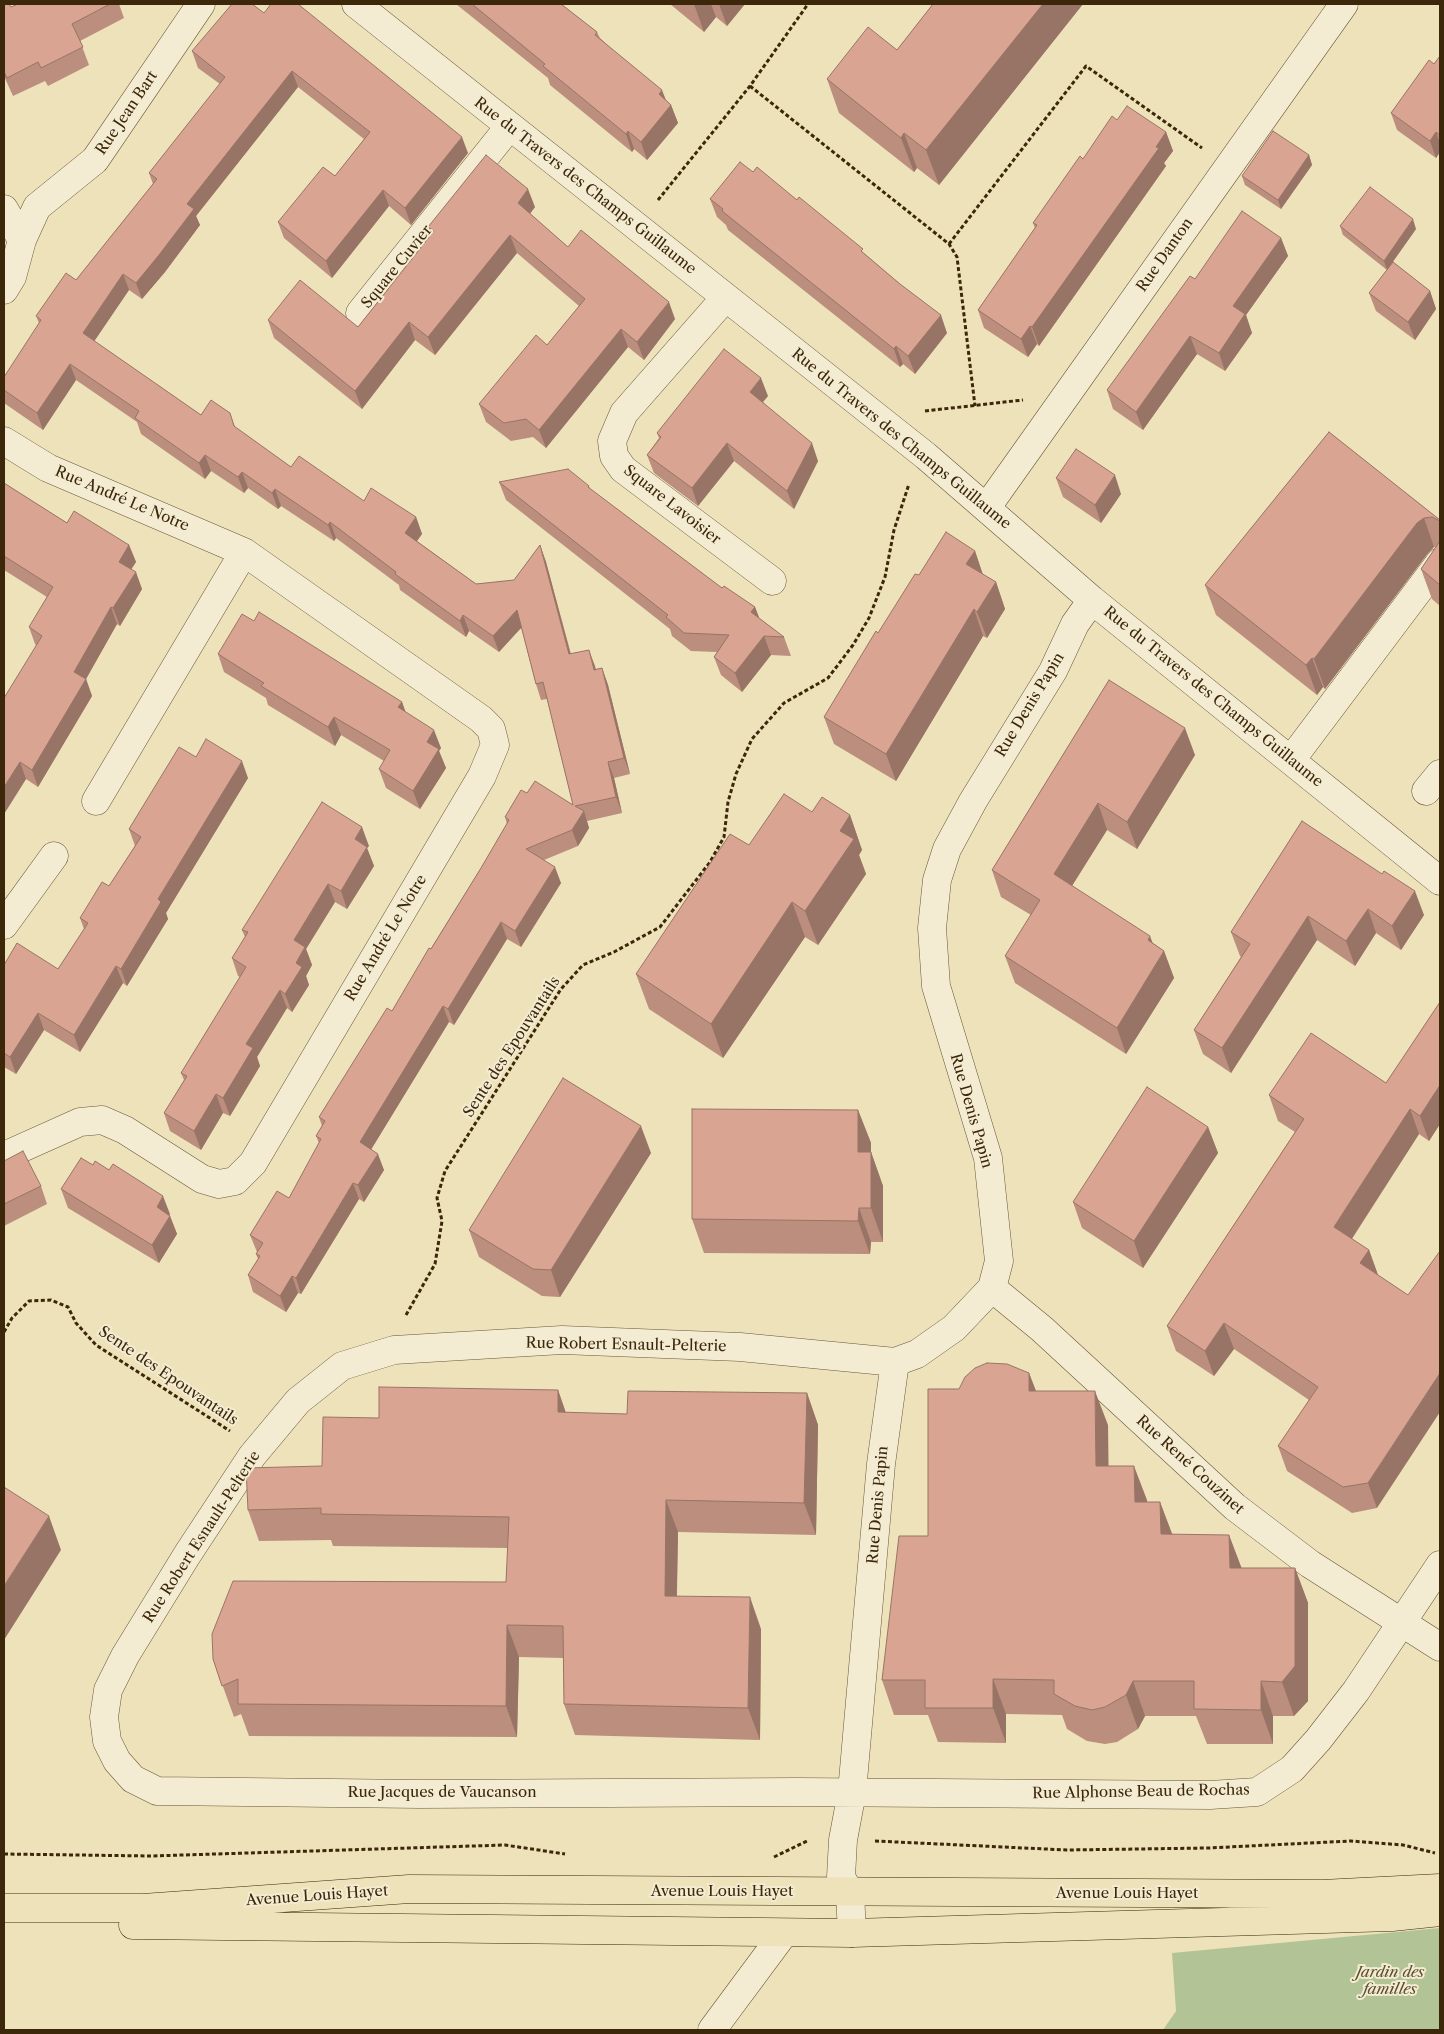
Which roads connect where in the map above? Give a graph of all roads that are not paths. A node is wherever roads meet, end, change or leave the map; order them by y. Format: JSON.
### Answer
{"nodes":[{"id":1,"x":200,"y":4,"type":"edge"},
{"id":2,"x":356,"y":4,"type":"edge"},
{"id":3,"x":1344,"y":4,"type":"edge"},
{"id":4,"x":509,"y":127,"type":"junction"},
{"id":5,"x":4,"y":209,"type":"edge"},
{"id":6,"x":22,"y":240,"type":"junction"},
{"id":7,"x":4,"y":290,"type":"edge"},
{"id":8,"x":725,"y":298,"type":"junction"},
{"id":9,"x":360,"y":313,"type":"dead end"},
{"id":10,"x":4,"y":441,"type":"edge"},
{"id":11,"x":986,"y":507,"type":"junction"},
{"id":12,"x":244,"y":552,"type":"junction"},
{"id":13,"x":1440,"y":562,"type":"edge"},
{"id":14,"x":772,"y":581,"type":"dead end"},
{"id":15,"x":1092,"y":600,"type":"junction"},
{"id":16,"x":1291,"y":760,"type":"junction"},
{"id":17,"x":96,"y":801,"type":"dead end"},
{"id":18,"x":54,"y":856,"type":"dead end"},
{"id":19,"x":1440,"y":881,"type":"edge"},
{"id":20,"x":4,"y":925,"type":"edge"},
{"id":21,"x":4,"y":1156,"type":"edge"},
{"id":22,"x":992,"y":1288,"type":"junction"},
{"id":23,"x":895,"y":1362,"type":"junction"},
{"id":24,"x":1440,"y":1565,"type":"edge"},
{"id":25,"x":1402,"y":1623,"type":"junction"},
{"id":26,"x":1440,"y":1647,"type":"edge"},
{"id":27,"x":108,"y":1690,"type":"joint"},
{"id":28,"x":852,"y":1792,"type":"junction"},
{"id":29,"x":1440,"y":1888,"type":"edge"},
{"id":30,"x":850,"y":1893,"type":"junction"},
{"id":31,"x":4,"y":1908,"type":"edge"},
{"id":32,"x":1440,"y":1912,"type":"edge"},
{"id":33,"x":4,"y":1926,"type":"edge"},
{"id":34,"x":784,"y":1933,"type":"junction"},
{"id":35,"x":852,"y":1933,"type":"junction"},
{"id":36,"x":712,"y":2030,"type":"edge"}],
"edges":[{"from":1,"to":6,"type":"street","name":"Rue Jean Bart"},
{"from":2,"to":4,"type":"street","name":"Rue du Travers des Champs Guillaume"},
{"from":3,"to":11,"type":"street","name":"Rue Danton"},
{"from":4,"to":8,"type":"street","name":"Rue du Travers des Champs Guillaume"},
{"from":4,"to":9,"type":"street","name":"Square Cuvier"},
{"from":5,"to":6,"type":"street"},
{"from":6,"to":7,"type":"street","name":"Rue Jean Bart"},
{"from":8,"to":11,"type":"street","name":"Rue du Travers des Champs Guillaume"},
{"from":8,"to":14,"type":"street","name":"Square Lavoisier"},
{"from":10,"to":12,"type":"street","name":"Rue André Le Notre"},
{"from":11,"to":15,"type":"street","name":"Rue du Travers des Champs Guillaume"},
{"from":12,"to":17,"type":"street"},
{"from":12,"to":21,"type":"street","name":"Rue André Le Notre"},
{"from":13,"to":16,"type":"street"},
{"from":15,"to":16,"type":"street","name":"Rue du Travers des Champs Guillaume"},
{"from":15,"to":22,"type":"street","name":"Rue Denis Papin"},
{"from":16,"to":19,"type":"street","name":"Rue du Travers des Champs Guillaume"},
{"from":18,"to":20,"type":"street"},
{"from":22,"to":23,"type":"street","name":"Rue Denis Papin"},
{"from":22,"to":25,"type":"street","name":"Rue René Couzinet"},
{"from":23,"to":27,"type":"street","name":"Rue Robert Esnault-Pelterie"},
{"from":23,"to":28,"type":"street","name":"Rue Denis Papin"},
{"from":24,"to":25,"type":"street","name":"Rue Alphonse Beau de Rochas"},
{"from":25,"to":26,"type":"street","name":"Rue René Couzinet"},
{"from":25,"to":28,"type":"street","name":"Rue Alphonse Beau de Rochas"},
{"from":27,"to":28,"type":"street","name":"Rue Jacques de Vaucanson"},
{"from":28,"to":30,"type":"street","name":"Rue Denis Papin"},
{"from":29,"to":30,"type":"main road","name":"Avenue Louis Hayet"},
{"from":30,"to":31,"type":"main road","name":"Avenue Louis Hayet"},
{"from":30,"to":35,"type":"street","name":"Rue Denis Papin"},
{"from":32,"to":35,"type":"main road","name":"Avenue Louis Hayet"},
{"from":33,"to":34,"type":"main road","name":"Avenue Louis Hayet"},
{"from":34,"to":35,"type":"main road","name":"Avenue Louis Hayet"},
{"from":34,"to":36,"type":"street"}]}
